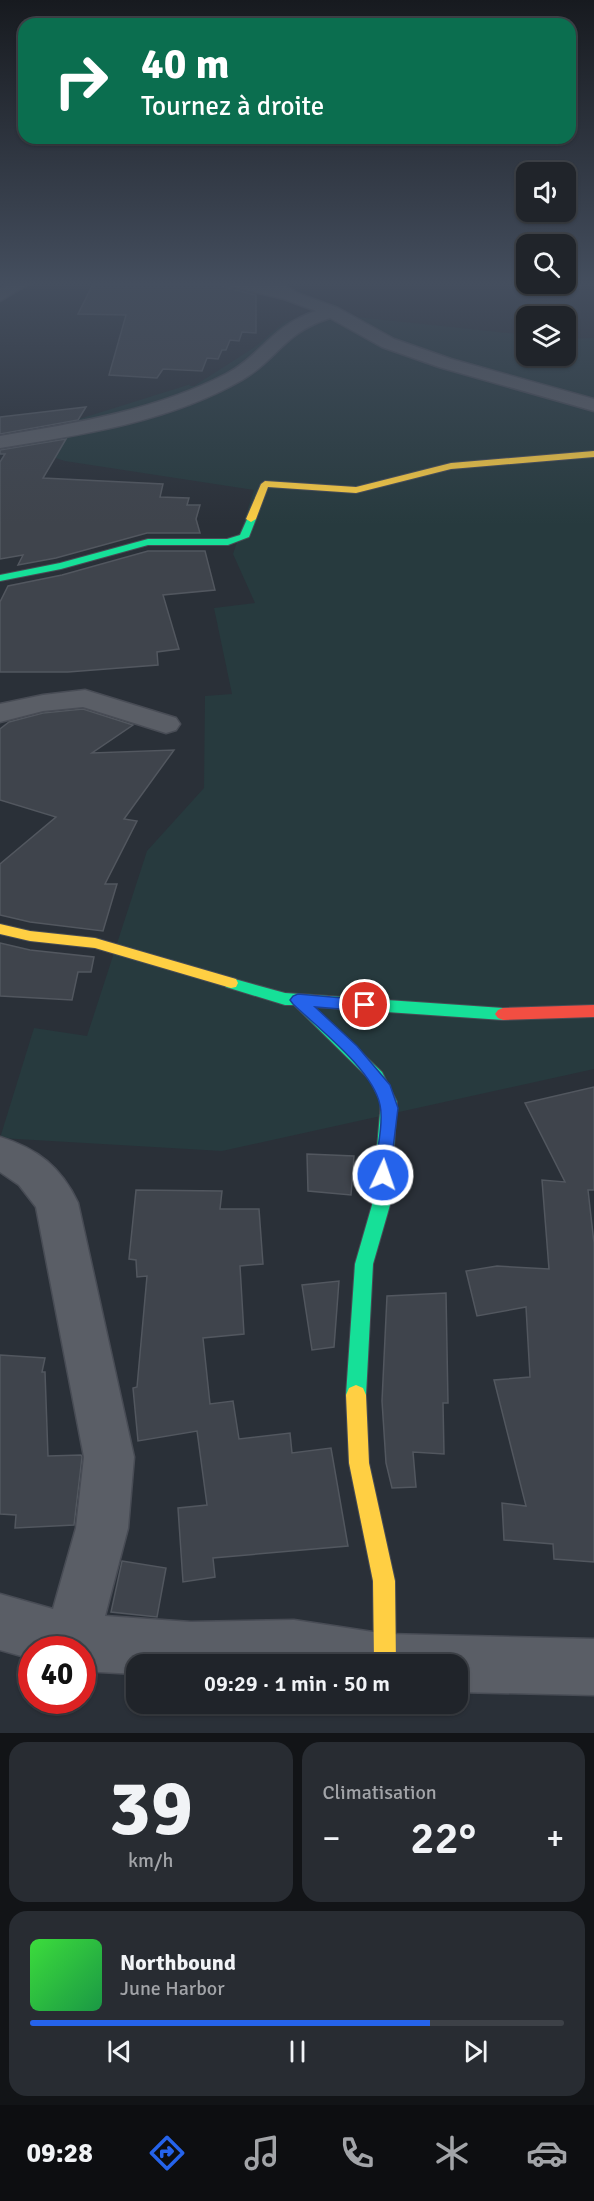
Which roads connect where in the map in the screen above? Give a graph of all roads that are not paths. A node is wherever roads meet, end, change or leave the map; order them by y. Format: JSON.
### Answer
{"nodes":[{"id":1,"x":255,"y":363,"type":"edge"},
{"id":2,"x":445,"y":363,"type":"edge"},
{"id":3,"x":594,"y":405,"type":"edge"},
{"id":4,"x":0,"y":442,"type":"edge"},
{"id":5,"x":594,"y":454,"type":"edge"},
{"id":6,"x":0,"y":578,"type":"edge"},
{"id":7,"x":0,"y":713,"type":"edge"},
{"id":8,"x":166,"y":724,"type":"dead end"},
{"id":9,"x":0,"y":929,"type":"edge"},
{"id":10,"x":298,"y":1000,"type":"junction"},
{"id":11,"x":594,"y":1011,"type":"edge"},
{"id":12,"x":0,"y":1155,"type":"edge"},
{"id":13,"x":0,"y":1622,"type":"edge"},
{"id":14,"x":49,"y":1636,"type":"edge"},
{"id":15,"x":72,"y":1636,"type":"edge"},
{"id":16,"x":96,"y":1644,"type":"edge"},
{"id":17,"x":333,"y":1654,"type":"edge"},
{"id":18,"x":386,"y":1654,"type":"edge"},
{"id":19,"x":468,"y":1664,"type":"edge"},
{"id":20,"x":594,"y":1667,"type":"edge"}],
"edges":[{"from":1,"to":4,"type":"street"},
{"from":2,"to":3,"type":"street"},
{"from":5,"to":6,"type":"street"},
{"from":7,"to":8,"type":"street"},
{"from":9,"to":10,"type":"street"},
{"from":10,"to":11,"type":"street"},
{"from":10,"to":18,"type":"street"},
{"from":12,"to":15,"type":"street"},
{"from":13,"to":14,"type":"street"},
{"from":16,"to":17,"type":"street"},
{"from":19,"to":20,"type":"street"}]}
